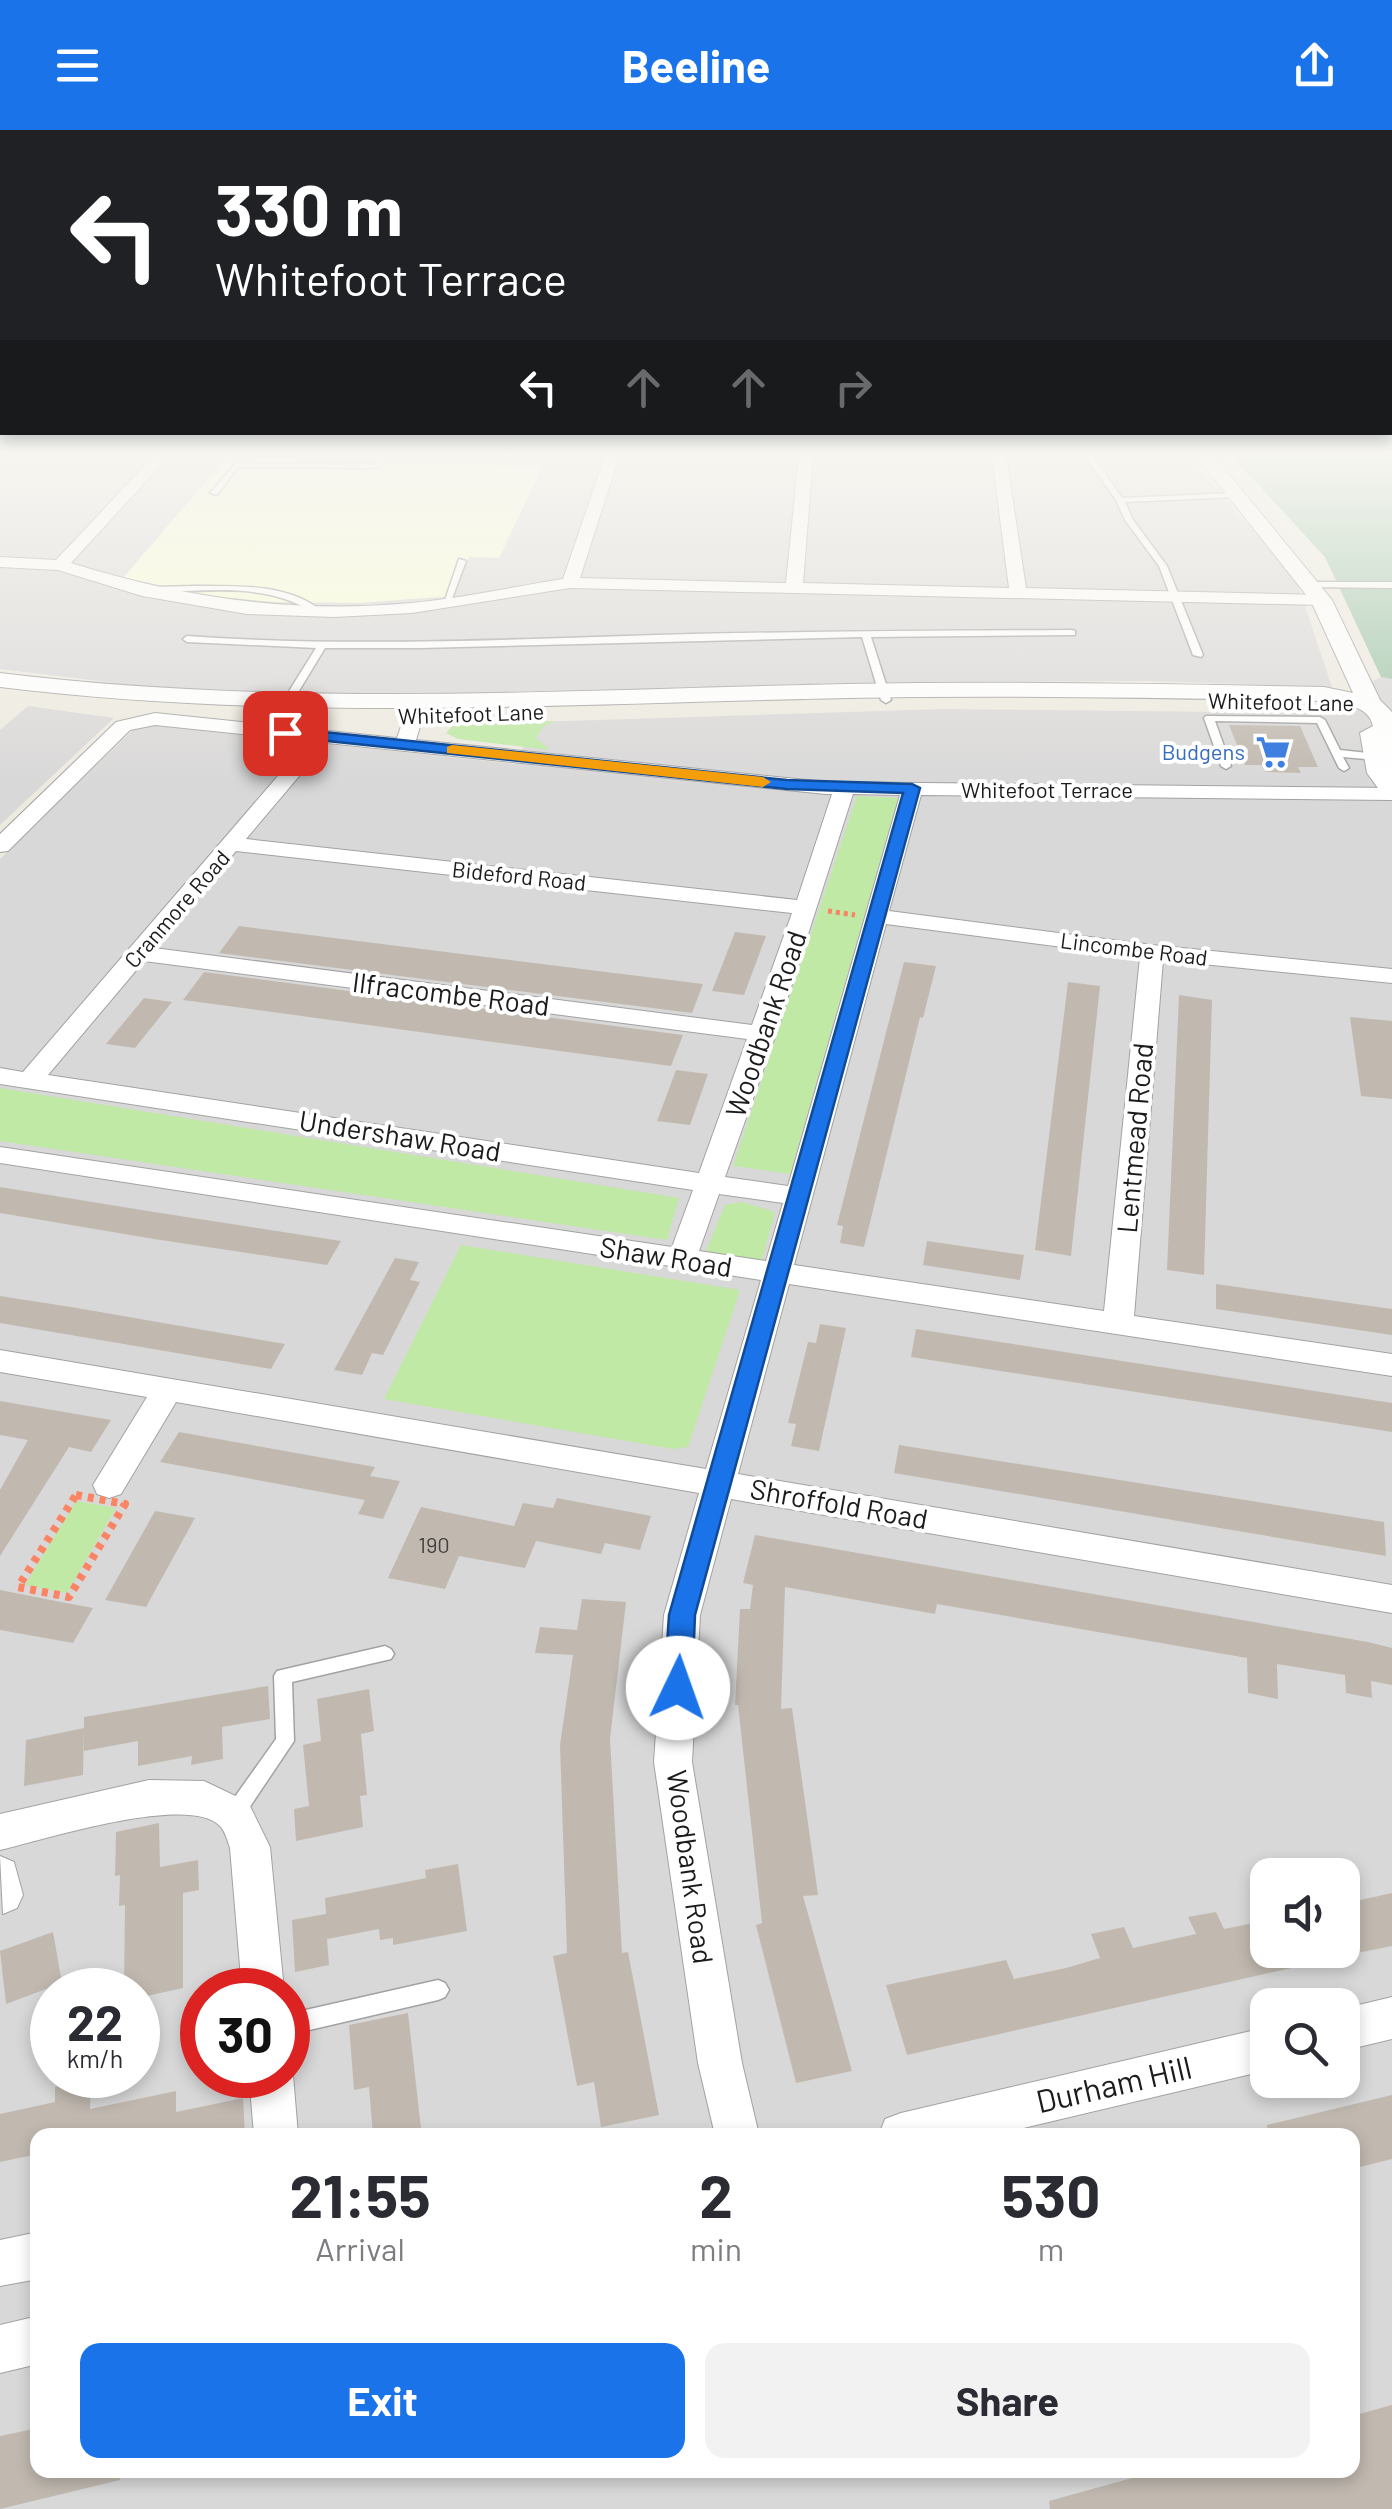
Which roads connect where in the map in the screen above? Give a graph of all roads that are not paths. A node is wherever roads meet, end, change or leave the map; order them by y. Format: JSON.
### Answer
{"nodes":[{"id":1,"x":66,"y":567,"type":"edge"},
{"id":2,"x":460,"y":567,"type":"edge"},
{"id":3,"x":575,"y":567,"type":"edge"},
{"id":4,"x":796,"y":567,"type":"edge"},
{"id":5,"x":1014,"y":567,"type":"edge"},
{"id":6,"x":1163,"y":567,"type":"edge"},
{"id":7,"x":1294,"y":567,"type":"edge"},
{"id":8,"x":570,"y":583,"type":"junction"},
{"id":9,"x":1389,"y":585,"type":"edge"},
{"id":10,"x":794,"y":589,"type":"junction"},
{"id":11,"x":1315,"y":593,"type":"junction"},
{"id":12,"x":1018,"y":595,"type":"junction"},
{"id":13,"x":1175,"y":597,"type":"junction"},
{"id":14,"x":1392,"y":600,"type":"edge"},
{"id":15,"x":446,"y":604,"type":"junction"},
{"id":16,"x":1072,"y":633,"type":"dead end"},
{"id":17,"x":866,"y":636,"type":"junction"},
{"id":18,"x":187,"y":639,"type":"dead end"},
{"id":19,"x":322,"y":646,"type":"junction"},
{"id":20,"x":1198,"y":655,"type":"dead end"},
{"id":21,"x":0,"y":680,"type":"edge"},
{"id":22,"x":0,"y":690,"type":"edge"},
{"id":23,"x":884,"y":696,"type":"junction"},
{"id":24,"x":118,"y":699,"type":"junction"},
{"id":25,"x":286,"y":704,"type":"junction"},
{"id":26,"x":1224,"y":710,"type":"junction"},
{"id":27,"x":416,"y":711,"type":"junction"},
{"id":28,"x":1382,"y":715,"type":"edge"},
{"id":29,"x":322,"y":736,"type":"junction"},
{"id":30,"x":405,"y":745,"type":"junction"},
{"id":31,"x":1336,"y":753,"type":"junction"},
{"id":32,"x":1226,"y":766,"type":"dead end"},
{"id":33,"x":1344,"y":768,"type":"dead end"},
{"id":34,"x":1389,"y":775,"type":"edge"},
{"id":35,"x":844,"y":788,"type":"junction"},
{"id":36,"x":912,"y":788,"type":"junction"},
{"id":37,"x":232,"y":844,"type":"junction"},
{"id":38,"x":0,"y":846,"type":"edge"},
{"id":39,"x":806,"y":908,"type":"junction"},
{"id":40,"x":877,"y":917,"type":"junction"},
{"id":41,"x":1152,"y":952,"type":"junction"},
{"id":42,"x":139,"y":953,"type":"junction"},
{"id":43,"x":1392,"y":976,"type":"edge"},
{"id":44,"x":764,"y":1034,"type":"junction"},
{"id":45,"x":0,"y":1076,"type":"edge"},
{"id":46,"x":30,"y":1080,"type":"junction"},
{"id":47,"x":0,"y":1155,"type":"edge"},
{"id":48,"x":709,"y":1183,"type":"junction"},
{"id":49,"x":800,"y":1197,"type":"junction"},
{"id":50,"x":682,"y":1260,"type":"junction"},
{"id":51,"x":776,"y":1274,"type":"junction"},
{"id":52,"x":1118,"y":1324,"type":"junction"},
{"id":53,"x":0,"y":1360,"type":"edge"},
{"id":54,"x":1392,"y":1364,"type":"edge"},
{"id":55,"x":168,"y":1390,"type":"junction"},
{"id":56,"x":717,"y":1484,"type":"junction"},
{"id":57,"x":117,"y":1494,"type":"road end"},
{"id":58,"x":1392,"y":1599,"type":"edge"},
{"id":59,"x":385,"y":1654,"type":"dead end"},
{"id":60,"x":234,"y":1814,"type":"junction"},
{"id":61,"x":0,"y":1832,"type":"edge"},
{"id":62,"x":261,"y":1968,"type":"edge"},
{"id":63,"x":438,"y":1990,"type":"dead end"},
{"id":64,"x":1392,"y":2018,"type":"edge"},
{"id":65,"x":310,"y":2020,"type":"edge"},
{"id":66,"x":1360,"y":2026,"type":"edge"},
{"id":67,"x":1250,"y":2052,"type":"edge"},
{"id":68,"x":273,"y":2098,"type":"edge"},
{"id":69,"x":275,"y":2128,"type":"edge"},
{"id":70,"x":736,"y":2128,"type":"edge"},
{"id":71,"x":931,"y":2128,"type":"edge"},
{"id":72,"x":30,"y":2257,"type":"edge"},
{"id":73,"x":0,"y":2263,"type":"edge"},
{"id":74,"x":30,"y":2342,"type":"edge"},
{"id":75,"x":0,"y":2350,"type":"edge"}],
"edges":[{"from":1,"to":15,"type":"street"},
{"from":2,"to":15,"type":"lane"},
{"from":3,"to":8,"type":"street"},
{"from":4,"to":10,"type":"street"},
{"from":5,"to":12,"type":"street"},
{"from":6,"to":13,"type":"lane"},
{"from":7,"to":11,"type":"street"},
{"from":8,"to":10,"type":"street"},
{"from":8,"to":15,"type":"street"},
{"from":9,"to":11,"type":"lane"},
{"from":9,"to":14,"type":"lane"},
{"from":10,"to":12,"type":"street"},
{"from":11,"to":13,"type":"street"},
{"from":11,"to":28,"type":"street"},
{"from":12,"to":13,"type":"street"},
{"from":13,"to":20,"type":"lane"},
{"from":16,"to":17,"type":"lane"},
{"from":17,"to":19,"type":"lane"},
{"from":17,"to":23,"type":"lane"},
{"from":18,"to":19,"type":"lane"},
{"from":19,"to":25,"type":"lane"},
{"from":21,"to":24,"type":"street","name":"Whitefoot Lane"},
{"from":22,"to":24,"type":"street","name":"Whitefoot Lane"},
{"from":23,"to":26,"type":"street","name":"Whitefoot Lane"},
{"from":23,"to":27,"type":"street","name":"Whitefoot Lane"},
{"from":23,"to":28,"type":"street","name":"Whitefoot Lane"},
{"from":24,"to":25,"type":"street","name":"Whitefoot Lane"},
{"from":24,"to":27,"type":"street","name":"Whitefoot Lane"},
{"from":25,"to":27,"type":"street","name":"Whitefoot Lane"},
{"from":26,"to":28,"type":"street","name":"Whitefoot Lane"},
{"from":26,"to":31,"type":"lane"},
{"from":26,"to":32,"type":"lane"},
{"from":27,"to":30,"type":"street"},
{"from":28,"to":34,"type":"street"},
{"from":29,"to":30,"type":"street","name":"Whitefoot Terrace"},
{"from":29,"to":37,"type":"street","name":"Cranmore Road"},
{"from":29,"to":38,"type":"street","name":"Whitefoot Terrace"},
{"from":30,"to":35,"type":"street","name":"Whitefoot Terrace"},
{"from":31,"to":33,"type":"lane"},
{"from":31,"to":34,"type":"lane"},
{"from":34,"to":36,"type":"street","name":"Whitefoot Terrace"},
{"from":35,"to":36,"type":"street","name":"Whitefoot Terrace"},
{"from":35,"to":39,"type":"street","name":"Woodbank Road"},
{"from":36,"to":40,"type":"street","name":"Woodbank Road"},
{"from":37,"to":39,"type":"street","name":"Bideford Road"},
{"from":37,"to":42,"type":"street","name":"Cranmore Road"},
{"from":39,"to":44,"type":"street","name":"Woodbank Road"},
{"from":40,"to":41,"type":"street","name":"Lincombe Road"},
{"from":40,"to":49,"type":"street","name":"Woodbank Road"},
{"from":41,"to":43,"type":"street","name":"Lincombe Road"},
{"from":41,"to":52,"type":"street","name":"Lentmead Road"},
{"from":42,"to":44,"type":"street","name":"Ilfracombe Road"},
{"from":42,"to":46,"type":"street","name":"Cranmore Road"},
{"from":44,"to":48,"type":"street","name":"Woodbank Road"},
{"from":45,"to":46,"type":"street","name":"Undershaw Road"},
{"from":46,"to":48,"type":"street","name":"Undershaw Road"},
{"from":47,"to":50,"type":"street","name":"Shaw Road"},
{"from":48,"to":49,"type":"street","name":"Undershaw Road"},
{"from":48,"to":50,"type":"street","name":"Woodbank Road"},
{"from":49,"to":51,"type":"street","name":"Woodbank Road"},
{"from":50,"to":51,"type":"street","name":"Shaw Road"},
{"from":51,"to":52,"type":"street","name":"Shaw Road"},
{"from":51,"to":56,"type":"street","name":"Woodbank Road"},
{"from":52,"to":54,"type":"street","name":"Shaw Road"},
{"from":53,"to":55,"type":"street","name":"Shroffold Road"},
{"from":55,"to":56,"type":"street","name":"Shroffold Road"},
{"from":55,"to":57,"type":"street"},
{"from":56,"to":58,"type":"street","name":"Shroffold Road"},
{"from":56,"to":70,"type":"street","name":"Woodbank Road"},
{"from":59,"to":60,"type":"lane"},
{"from":60,"to":61,"type":"street"},
{"from":60,"to":62,"type":"street"},
{"from":63,"to":65,"type":"lane"},
{"from":64,"to":66,"type":"street"},
{"from":67,"to":71,"type":"street","name":"Durham Hill"},
{"from":68,"to":69,"type":"street"},
{"from":72,"to":73,"type":"street"},
{"from":74,"to":75,"type":"street"}]}
